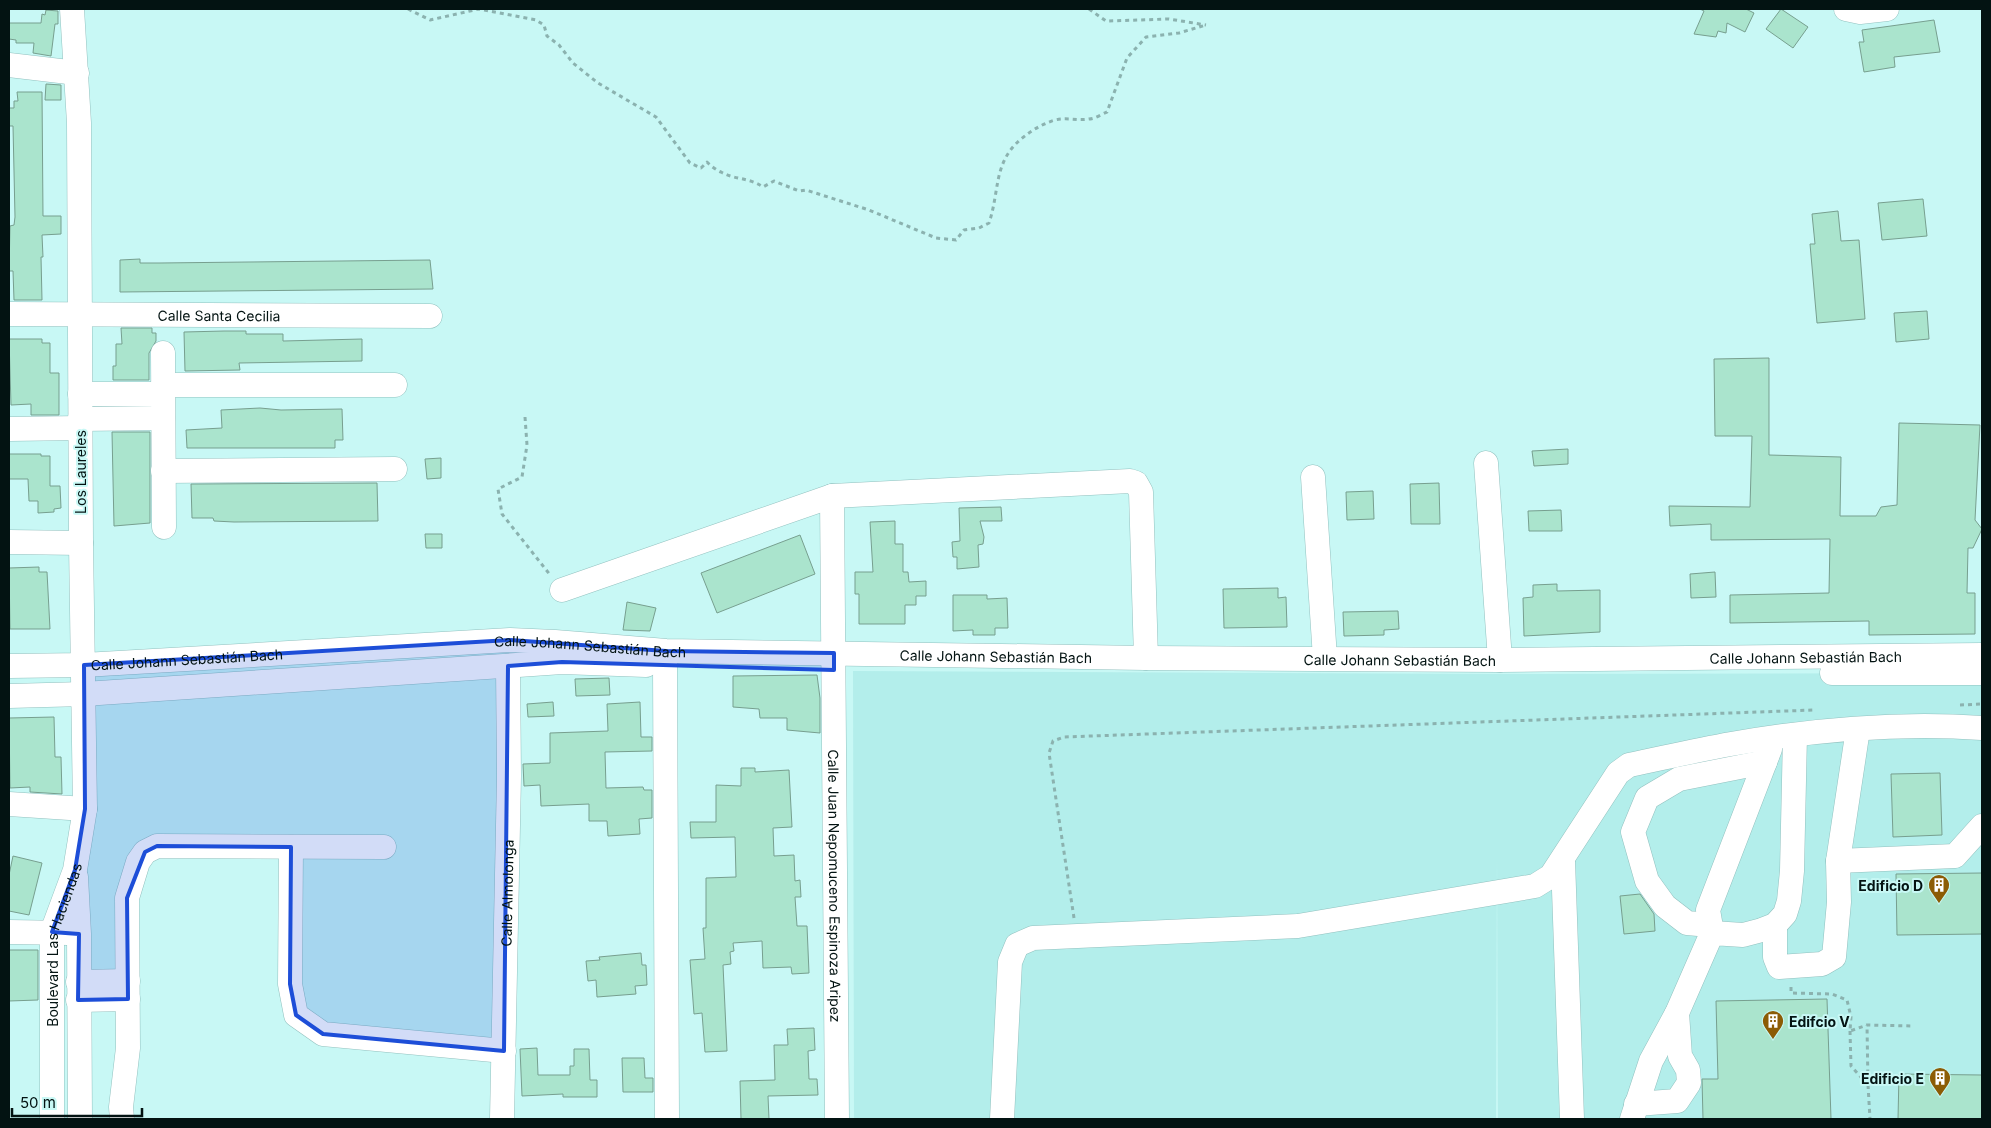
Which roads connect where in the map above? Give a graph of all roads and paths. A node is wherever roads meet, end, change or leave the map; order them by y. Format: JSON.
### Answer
{"nodes":[{"id":1,"x":72,"y":9,"type":"edge"},
{"id":2,"x":408,"y":9,"type":"edge"},
{"id":3,"x":1089,"y":9,"type":"edge"},
{"id":4,"x":1846,"y":9,"type":"edge"},
{"id":5,"x":1887,"y":9,"type":"edge"},
{"id":6,"x":9,"y":65,"type":"edge"},
{"id":7,"x":77,"y":73,"type":"junction"},
{"id":8,"x":9,"y":314,"type":"edge"},
{"id":9,"x":80,"y":314,"type":"junction"},
{"id":10,"x":430,"y":316,"type":"dead end"},
{"id":11,"x":163,"y":353,"type":"dead end"},
{"id":12,"x":395,"y":385,"type":"dead end"},
{"id":13,"x":163,"y":390,"type":"junction"},
{"id":14,"x":80,"y":394,"type":"junction"},
{"id":15,"x":525,"y":417,"type":"dead end"},
{"id":16,"x":163,"y":418,"type":"junction"},
{"id":17,"x":80,"y":423,"type":"junction"},
{"id":18,"x":9,"y":429,"type":"edge"},
{"id":19,"x":1486,"y":463,"type":"dead end"},
{"id":20,"x":395,"y":469,"type":"dead end"},
{"id":21,"x":164,"y":471,"type":"junction"},
{"id":22,"x":1312,"y":477,"type":"dead end"},
{"id":23,"x":832,"y":496,"type":"junction"},
{"id":24,"x":164,"y":527,"type":"dead end"},
{"id":25,"x":9,"y":542,"type":"edge"},
{"id":26,"x":80,"y":543,"type":"junction"},
{"id":27,"x":562,"y":590,"type":"joint"},
{"id":28,"x":1982,"y":655,"type":"edge"},
{"id":29,"x":1146,"y":658,"type":"junction"},
{"id":30,"x":1325,"y":658,"type":"junction"},
{"id":31,"x":1500,"y":660,"type":"junction"},
{"id":32,"x":834,"y":662,"type":"junction"},
{"id":33,"x":84,"y":665,"type":"junction"},
{"id":34,"x":665,"y":665,"type":"junction"},
{"id":35,"x":9,"y":666,"type":"edge"},
{"id":36,"x":508,"y":666,"type":"junction"},
{"id":37,"x":1982,"y":673,"type":"edge"},
{"id":38,"x":84,"y":694,"type":"junction"},
{"id":39,"x":9,"y":696,"type":"edge"},
{"id":40,"x":1982,"y":704,"type":"edge"},
{"id":41,"x":1952,"y":705,"type":"dead end"},
{"id":42,"x":1824,"y":710,"type":"dead end"},
{"id":43,"x":1982,"y":728,"type":"edge"},
{"id":44,"x":1858,"y":729,"type":"junction"},
{"id":45,"x":1785,"y":737,"type":"junction"},
{"id":46,"x":1765,"y":762,"type":"junction"},
{"id":47,"x":9,"y":804,"type":"edge"},
{"id":48,"x":85,"y":809,"type":"junction"},
{"id":49,"x":1982,"y":826,"type":"edge"},
{"id":50,"x":290,"y":847,"type":"junction"},
{"id":51,"x":384,"y":847,"type":"dead end"},
{"id":52,"x":1838,"y":860,"type":"junction"},
{"id":53,"x":1563,"y":862,"type":"junction"},
{"id":54,"x":75,"y":870,"type":"junction"},
{"id":55,"x":1776,"y":925,"type":"junction"},
{"id":56,"x":1711,"y":929,"type":"junction"},
{"id":57,"x":9,"y":932,"type":"edge"},
{"id":58,"x":52,"y":932,"type":"junction"},
{"id":59,"x":79,"y":934,"type":"junction"},
{"id":60,"x":1077,"y":936,"type":"junction"},
{"id":61,"x":1789,"y":966,"type":"junction"},
{"id":62,"x":128,"y":990,"type":"junction"},
{"id":63,"x":78,"y":991,"type":"junction"},
{"id":64,"x":1677,"y":1013,"type":"junction"},
{"id":65,"x":1867,"y":1025,"type":"junction"},
{"id":66,"x":1913,"y":1026,"type":"dead end"},
{"id":67,"x":1850,"y":1031,"type":"junction"},
{"id":68,"x":504,"y":1052,"type":"junction"},
{"id":69,"x":1868,"y":1085,"type":"junction"},
{"id":70,"x":1634,"y":1112,"type":"edge"},
{"id":71,"x":52,"y":1119,"type":"edge"},
{"id":72,"x":80,"y":1119,"type":"edge"},
{"id":73,"x":122,"y":1119,"type":"edge"},
{"id":74,"x":502,"y":1119,"type":"edge"},
{"id":75,"x":667,"y":1119,"type":"edge"},
{"id":76,"x":837,"y":1119,"type":"edge"},
{"id":77,"x":1002,"y":1119,"type":"edge"},
{"id":78,"x":1572,"y":1119,"type":"edge"},
{"id":79,"x":1870,"y":1119,"type":"edge"}],
"edges":[{"from":1,"to":7,"type":"street","name":"Los Laureles"},
{"from":2,"to":3,"type":"path"},
{"from":4,"to":5,"type":"street"},
{"from":6,"to":7,"type":"street"},
{"from":7,"to":9,"type":"street","name":"Los Laureles"},
{"from":8,"to":9,"type":"street","name":"Calle Santa Cecilia"},
{"from":9,"to":10,"type":"street","name":"Calle Santa Cecilia"},
{"from":9,"to":14,"type":"street","name":"Los Laureles"},
{"from":11,"to":13,"type":"street"},
{"from":12,"to":13,"type":"street"},
{"from":13,"to":14,"type":"street"},
{"from":13,"to":16,"type":"street"},
{"from":14,"to":17,"type":"street","name":"Los Laureles"},
{"from":15,"to":27,"type":"path"},
{"from":16,"to":17,"type":"street"},
{"from":16,"to":21,"type":"street"},
{"from":17,"to":18,"type":"street"},
{"from":17,"to":26,"type":"street","name":"Los Laureles"},
{"from":19,"to":31,"type":"street"},
{"from":20,"to":21,"type":"street"},
{"from":21,"to":24,"type":"street"},
{"from":22,"to":30,"type":"street"},
{"from":23,"to":27,"type":"street"},
{"from":23,"to":29,"type":"street"},
{"from":23,"to":32,"type":"street","name":"Calle Juan Nepomuceno Espinoza Aripez"},
{"from":25,"to":26,"type":"street"},
{"from":26,"to":33,"type":"street","name":"Los Laureles"},
{"from":28,"to":31,"type":"street","name":"Calle Johann Sebastián Bach"},
{"from":29,"to":30,"type":"street","name":"Calle Johann Sebastián Bach"},
{"from":29,"to":32,"type":"street","name":"Calle Johann Sebastián Bach"},
{"from":30,"to":31,"type":"street","name":"Calle Johann Sebastián Bach"},
{"from":32,"to":33,"type":"street","name":"Calle Johann Sebastián Bach"},
{"from":32,"to":34,"type":"street","name":"Calle Johann Sebastián Bach"},
{"from":32,"to":37,"type":"street","name":"Calle Johann Sebastián Bach"},
{"from":32,"to":76,"type":"street","name":"Calle Juan Nepomuceno Espinoza Aripez"},
{"from":33,"to":35,"type":"street","name":"Calle Johann Sebastián Bach"},
{"from":33,"to":38,"type":"street","name":"Los Laureles"},
{"from":34,"to":36,"type":"street","name":"Calle Johann Sebastián Bach"},
{"from":34,"to":75,"type":"street"},
{"from":36,"to":38,"type":"street","name":"Calle Johann Sebastián Bach"},
{"from":36,"to":68,"type":"street","name":"Calle Almolonga"},
{"from":38,"to":39,"type":"street","name":"Calle Johann Sebastián Bach"},
{"from":38,"to":48,"type":"street","name":"Los Laureles"},
{"from":40,"to":41,"type":"path"},
{"from":42,"to":60,"type":"path"},
{"from":43,"to":44,"type":"street"},
{"from":44,"to":45,"type":"street"},
{"from":44,"to":52,"type":"street"},
{"from":45,"to":46,"type":"street"},
{"from":45,"to":53,"type":"street"},
{"from":45,"to":55,"type":"street"},
{"from":46,"to":56,"type":"street"},
{"from":46,"to":56,"type":"street"},
{"from":47,"to":48,"type":"street"},
{"from":48,"to":54,"type":"street","name":"Los Laureles"},
{"from":49,"to":52,"type":"street"},
{"from":50,"to":51,"type":"street"},
{"from":50,"to":62,"type":"street"},
{"from":50,"to":68,"type":"street"},
{"from":52,"to":61,"type":"street"},
{"from":53,"to":60,"type":"street"},
{"from":53,"to":78,"type":"street"},
{"from":54,"to":58,"type":"street","name":"Boulevard Las Haciendas"},
{"from":54,"to":59,"type":"street","name":"Boulevard Las Haciendas"},
{"from":55,"to":56,"type":"street"},
{"from":55,"to":61,"type":"street"},
{"from":56,"to":64,"type":"street"},
{"from":57,"to":58,"type":"street"},
{"from":58,"to":59,"type":"street"},
{"from":58,"to":71,"type":"street","name":"Boulevard Las Haciendas"},
{"from":59,"to":63,"type":"street","name":"Boulevard Las Haciendas"},
{"from":60,"to":77,"type":"street"},
{"from":61,"to":67,"type":"path"},
{"from":62,"to":63,"type":"street"},
{"from":62,"to":73,"type":"street"},
{"from":63,"to":72,"type":"street","name":"Boulevard Las Haciendas"},
{"from":64,"to":70,"type":"street"},
{"from":64,"to":70,"type":"street"},
{"from":65,"to":66,"type":"path"},
{"from":65,"to":67,"type":"path"},
{"from":65,"to":69,"type":"path"},
{"from":67,"to":69,"type":"path"},
{"from":68,"to":74,"type":"street","name":"Calle Almolonga"},
{"from":69,"to":79,"type":"path"}]}
